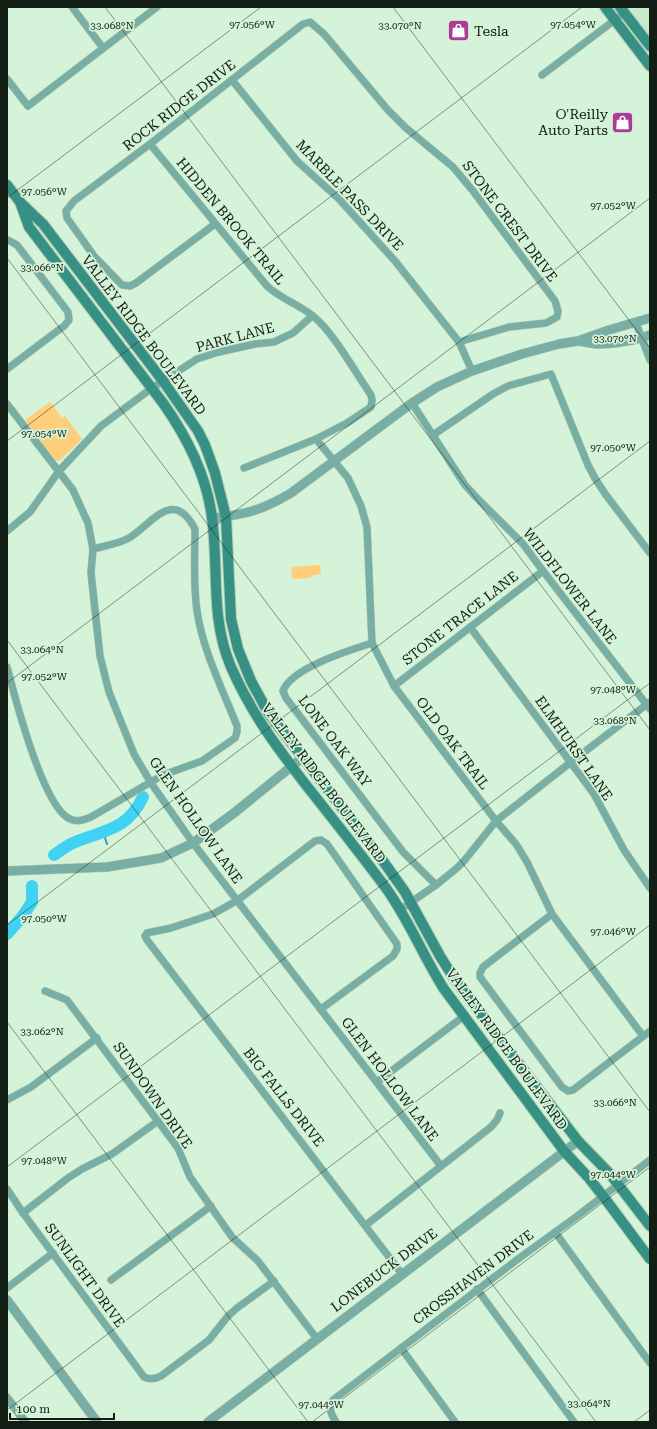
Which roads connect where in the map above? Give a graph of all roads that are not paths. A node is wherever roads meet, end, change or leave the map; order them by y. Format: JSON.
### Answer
{"nodes":[{"id":1,"x":72,"y":7,"type":"edge"},
{"id":2,"x":156,"y":7,"type":"edge"},
{"id":3,"x":605,"y":7,"type":"edge"},
{"id":4,"x":622,"y":10,"type":"edge"},
{"id":5,"x":615,"y":20,"type":"junction"},
{"id":6,"x":310,"y":22,"type":"joint"},
{"id":7,"x":650,"y":46,"type":"edge"},
{"id":8,"x":103,"y":48,"type":"junction"},
{"id":9,"x":650,"y":66,"type":"edge"},
{"id":10,"x":542,"y":75,"type":"dead end"},
{"id":11,"x":7,"y":79,"type":"edge"},
{"id":12,"x":232,"y":80,"type":"junction"},
{"id":13,"x":150,"y":144,"type":"junction"},
{"id":14,"x":7,"y":185,"type":"edge"},
{"id":15,"x":20,"y":202,"type":"junction"},
{"id":16,"x":215,"y":224,"type":"junction"},
{"id":17,"x":7,"y":240,"type":"edge"},
{"id":18,"x":312,"y":316,"type":"junction"},
{"id":19,"x":650,"y":318,"type":"edge"},
{"id":20,"x":636,"y":323,"type":"junction"},
{"id":21,"x":646,"y":337,"type":"edge"},
{"id":22,"x":578,"y":341,"type":"junction"},
{"id":23,"x":460,"y":342,"type":"junction"},
{"id":24,"x":650,"y":360,"type":"edge"},
{"id":25,"x":7,"y":369,"type":"edge"},
{"id":26,"x":472,"y":370,"type":"junction"},
{"id":27,"x":163,"y":381,"type":"junction"},
{"id":28,"x":152,"y":388,"type":"junction"},
{"id":29,"x":412,"y":403,"type":"junction"},
{"id":30,"x":7,"y":404,"type":"edge"},
{"id":31,"x":433,"y":436,"type":"junction"},
{"id":32,"x":316,"y":439,"type":"junction"},
{"id":33,"x":334,"y":461,"type":"junction"},
{"id":34,"x":244,"y":468,"type":"dead end"},
{"id":35,"x":59,"y":470,"type":"junction"},
{"id":36,"x":226,"y":517,"type":"junction"},
{"id":37,"x":212,"y":518,"type":"junction"},
{"id":38,"x":7,"y":531,"type":"edge"},
{"id":39,"x":93,"y":549,"type":"junction"},
{"id":40,"x":650,"y":553,"type":"edge"},
{"id":41,"x":543,"y":571,"type":"junction"},
{"id":42,"x":470,"y":627,"type":"junction"},
{"id":43,"x":372,"y":643,"type":"junction"},
{"id":44,"x":7,"y":667,"type":"edge"},
{"id":45,"x":394,"y":686,"type":"junction"},
{"id":46,"x":649,"y":705,"type":"edge"},
{"id":47,"x":302,"y":758,"type":"junction"},
{"id":48,"x":571,"y":762,"type":"junction"},
{"id":49,"x":292,"y":766,"type":"junction"},
{"id":50,"x":151,"y":783,"type":"junction"},
{"id":51,"x":496,"y":821,"type":"junction"},
{"id":52,"x":193,"y":843,"type":"junction"},
{"id":53,"x":7,"y":871,"type":"edge"},
{"id":54,"x":436,"y":885,"type":"junction"},
{"id":55,"x":650,"y":888,"type":"edge"},
{"id":56,"x":238,"y":900,"type":"junction"},
{"id":57,"x":411,"y":902,"type":"junction"},
{"id":58,"x":401,"y":909,"type":"junction"},
{"id":59,"x":552,"y":914,"type":"junction"},
{"id":60,"x":45,"y":991,"type":"dead end"},
{"id":61,"x":321,"y":1009,"type":"junction"},
{"id":62,"x":464,"y":1016,"type":"junction"},
{"id":63,"x":650,"y":1031,"type":"edge"},
{"id":64,"x":643,"y":1036,"type":"junction"},
{"id":65,"x":97,"y":1038,"type":"junction"},
{"id":66,"x":377,"y":1082,"type":"junction"},
{"id":67,"x":7,"y":1100,"type":"edge"},
{"id":68,"x":500,"y":1113,"type":"dead end"},
{"id":69,"x":158,"y":1121,"type":"junction"},
{"id":70,"x":578,"y":1141,"type":"junction"},
{"id":71,"x":564,"y":1151,"type":"junction"},
{"id":72,"x":650,"y":1160,"type":"edge"},
{"id":73,"x":441,"y":1166,"type":"junction"},
{"id":74,"x":618,"y":1184,"type":"junction"},
{"id":75,"x":7,"y":1188,"type":"edge"},
{"id":76,"x":603,"y":1196,"type":"junction"},
{"id":77,"x":211,"y":1206,"type":"junction"},
{"id":78,"x":23,"y":1212,"type":"junction"},
{"id":79,"x":366,"y":1225,"type":"junction"},
{"id":80,"x":650,"y":1226,"type":"edge"},
{"id":81,"x":555,"y":1232,"type":"junction"},
{"id":82,"x":53,"y":1253,"type":"junction"},
{"id":83,"x":650,"y":1259,"type":"edge"},
{"id":84,"x":402,"y":1274,"type":"junction"},
{"id":85,"x":111,"y":1280,"type":"dead end"},
{"id":86,"x":274,"y":1281,"type":"junction"},
{"id":87,"x":7,"y":1288,"type":"edge"},
{"id":88,"x":477,"y":1289,"type":"junction"},
{"id":89,"x":7,"y":1300,"type":"edge"},
{"id":90,"x":317,"y":1339,"type":"junction"},
{"id":91,"x":401,"y":1348,"type":"junction"},
{"id":92,"x":650,"y":1363,"type":"edge"},
{"id":93,"x":7,"y":1397,"type":"edge"},
{"id":94,"x":26,"y":1422,"type":"edge"},
{"id":95,"x":97,"y":1422,"type":"edge"},
{"id":96,"x":208,"y":1422,"type":"edge"},
{"id":97,"x":336,"y":1422,"type":"edge"},
{"id":98,"x":455,"y":1422,"type":"edge"},
{"id":99,"x":574,"y":1422,"type":"edge"}],
"edges":[{"from":1,"to":8,"type":"street"},
{"from":2,"to":8,"type":"street"},
{"from":3,"to":5,"type":"main road"},
{"from":4,"to":5,"type":"street"},
{"from":4,"to":7,"type":"main road"},
{"from":5,"to":9,"type":"main road"},
{"from":5,"to":10,"type":"street"},
{"from":6,"to":12,"type":"street","name":"ROCK RIDGE DRIVE"},
{"from":6,"to":23,"type":"street","name":"STONE CREST DRIVE"},
{"from":8,"to":11,"type":"street"},
{"from":12,"to":13,"type":"street","name":"ROCK RIDGE DRIVE"},
{"from":12,"to":23,"type":"street","name":"MARBLE PASS DRIVE"},
{"from":13,"to":16,"type":"street","name":"HIDDEN BROOK TRAIL"},
{"from":13,"to":16,"type":"street","name":"ROCK RIDGE DRIVE"},
{"from":14,"to":15,"type":"main road","name":"VALLEY RIDGE BOULEVARD"},
{"from":15,"to":27,"type":"main road","name":"VALLEY RIDGE BOULEVARD"},
{"from":15,"to":28,"type":"main road","name":"VALLEY RIDGE BOULEVARD"},
{"from":16,"to":18,"type":"street","name":"HIDDEN BROOK TRAIL"},
{"from":17,"to":25,"type":"street"},
{"from":18,"to":27,"type":"street","name":"PARK LANE"},
{"from":18,"to":32,"type":"street","name":"HIDDEN BROOK TRAIL"},
{"from":19,"to":20,"type":"street"},
{"from":20,"to":21,"type":"street"},
{"from":20,"to":22,"type":"street"},
{"from":21,"to":22,"type":"street"},
{"from":21,"to":24,"type":"street"},
{"from":22,"to":26,"type":"street"},
{"from":23,"to":26,"type":"street","name":"MARBLE PASS DRIVE"},
{"from":26,"to":29,"type":"street"},
{"from":27,"to":28,"type":"street","name":"PARK LANE"},
{"from":27,"to":36,"type":"main road","name":"VALLEY RIDGE BOULEVARD"},
{"from":28,"to":35,"type":"street","name":"PARK LANE"},
{"from":28,"to":37,"type":"main road","name":"VALLEY RIDGE BOULEVARD"},
{"from":29,"to":31,"type":"street","name":"WILDFLOWER LANE"},
{"from":29,"to":33,"type":"street"},
{"from":30,"to":35,"type":"street","name":"GLEN HOLLOW LANE"},
{"from":31,"to":40,"type":"street"},
{"from":31,"to":41,"type":"street","name":"WILDFLOWER LANE"},
{"from":32,"to":33,"type":"street","name":"OLD OAK TRAIL"},
{"from":32,"to":34,"type":"street"},
{"from":33,"to":36,"type":"street"},
{"from":33,"to":43,"type":"street","name":"OLD OAK TRAIL"},
{"from":35,"to":38,"type":"street","name":"PARK LANE"},
{"from":35,"to":39,"type":"street","name":"GLEN HOLLOW LANE"},
{"from":36,"to":37,"type":"street"},
{"from":36,"to":47,"type":"main road","name":"VALLEY RIDGE BOULEVARD"},
{"from":37,"to":49,"type":"main road","name":"VALLEY RIDGE BOULEVARD"},
{"from":39,"to":50,"type":"street","name":"GLEN HOLLOW LANE"},
{"from":39,"to":50,"type":"street"},
{"from":41,"to":42,"type":"street","name":"STONE TRACE LANE"},
{"from":41,"to":46,"type":"street","name":"WILDFLOWER LANE"},
{"from":42,"to":45,"type":"street","name":"STONE TRACE LANE"},
{"from":42,"to":48,"type":"street","name":"ELMHURST LANE"},
{"from":43,"to":45,"type":"street","name":"OLD OAK TRAIL"},
{"from":43,"to":54,"type":"street","name":"LONE OAK WAY"},
{"from":44,"to":50,"type":"street"},
{"from":45,"to":51,"type":"street","name":"OLD OAK TRAIL"},
{"from":46,"to":48,"type":"street"},
{"from":47,"to":49,"type":"street"},
{"from":47,"to":57,"type":"main road","name":"VALLEY RIDGE BOULEVARD"},
{"from":48,"to":51,"type":"street"},
{"from":48,"to":55,"type":"street","name":"ELMHURST LANE"},
{"from":49,"to":52,"type":"street"},
{"from":49,"to":58,"type":"main road","name":"VALLEY RIDGE BOULEVARD"},
{"from":50,"to":52,"type":"street","name":"GLEN HOLLOW LANE"},
{"from":51,"to":54,"type":"street"},
{"from":51,"to":59,"type":"street","name":"OLD OAK TRAIL"},
{"from":52,"to":53,"type":"street"},
{"from":52,"to":56,"type":"street","name":"GLEN HOLLOW LANE"},
{"from":54,"to":57,"type":"street"},
{"from":56,"to":61,"type":"street","name":"GLEN HOLLOW LANE"},
{"from":56,"to":61,"type":"street"},
{"from":56,"to":79,"type":"street","name":"BIG FALLS DRIVE"},
{"from":57,"to":58,"type":"street"},
{"from":57,"to":70,"type":"main road","name":"VALLEY RIDGE BOULEVARD"},
{"from":58,"to":62,"type":"main road","name":"VALLEY RIDGE BOULEVARD"},
{"from":59,"to":64,"type":"street","name":"OLD OAK TRAIL"},
{"from":59,"to":64,"type":"street"},
{"from":60,"to":65,"type":"street","name":"SUNDOWN DRIVE"},
{"from":61,"to":66,"type":"street","name":"GLEN HOLLOW LANE"},
{"from":62,"to":66,"type":"street"},
{"from":62,"to":71,"type":"main road","name":"VALLEY RIDGE BOULEVARD"},
{"from":63,"to":64,"type":"street"},
{"from":65,"to":67,"type":"street"},
{"from":65,"to":69,"type":"street","name":"SUNDOWN DRIVE"},
{"from":66,"to":73,"type":"street","name":"GLEN HOLLOW LANE"},
{"from":68,"to":73,"type":"street"},
{"from":69,"to":77,"type":"street","name":"SUNDOWN DRIVE"},
{"from":69,"to":78,"type":"street"},
{"from":70,"to":71,"type":"street","name":"LONEBUCK DRIVE"},
{"from":70,"to":74,"type":"main road","name":"VALLEY RIDGE BOULEVARD"},
{"from":71,"to":76,"type":"main road","name":"VALLEY RIDGE BOULEVARD"},
{"from":71,"to":84,"type":"street","name":"LONEBUCK DRIVE"},
{"from":72,"to":74,"type":"street","name":"CROSSHAVEN DRIVE"},
{"from":73,"to":79,"type":"street"},
{"from":74,"to":76,"type":"street","name":"CROSSHAVEN DRIVE"},
{"from":74,"to":80,"type":"main road","name":"VALLEY RIDGE BOULEVARD"},
{"from":75,"to":78,"type":"street","name":"SUNLIGHT DRIVE"},
{"from":76,"to":81,"type":"street","name":"CROSSHAVEN DRIVE"},
{"from":76,"to":83,"type":"main road","name":"VALLEY RIDGE BOULEVARD"},
{"from":77,"to":85,"type":"street"},
{"from":77,"to":86,"type":"street","name":"SUNDOWN DRIVE"},
{"from":78,"to":82,"type":"street","name":"SUNLIGHT DRIVE"},
{"from":79,"to":84,"type":"street","name":"BIG FALLS DRIVE"},
{"from":81,"to":88,"type":"street","name":"CROSSHAVEN DRIVE"},
{"from":81,"to":92,"type":"street"},
{"from":82,"to":86,"type":"street","name":"SUNLIGHT DRIVE"},
{"from":82,"to":87,"type":"street"},
{"from":84,"to":90,"type":"street","name":"LONEBUCK DRIVE"},
{"from":86,"to":90,"type":"street","name":"SUNDOWN DRIVE"},
{"from":88,"to":91,"type":"street","name":"CROSSHAVEN DRIVE"},
{"from":88,"to":99,"type":"street"},
{"from":89,"to":95,"type":"street"},
{"from":90,"to":96,"type":"street","name":"LONEBUCK DRIVE"},
{"from":91,"to":97,"type":"street","name":"CROSSHAVEN DRIVE"},
{"from":91,"to":98,"type":"street"},
{"from":93,"to":94,"type":"street"}]}
